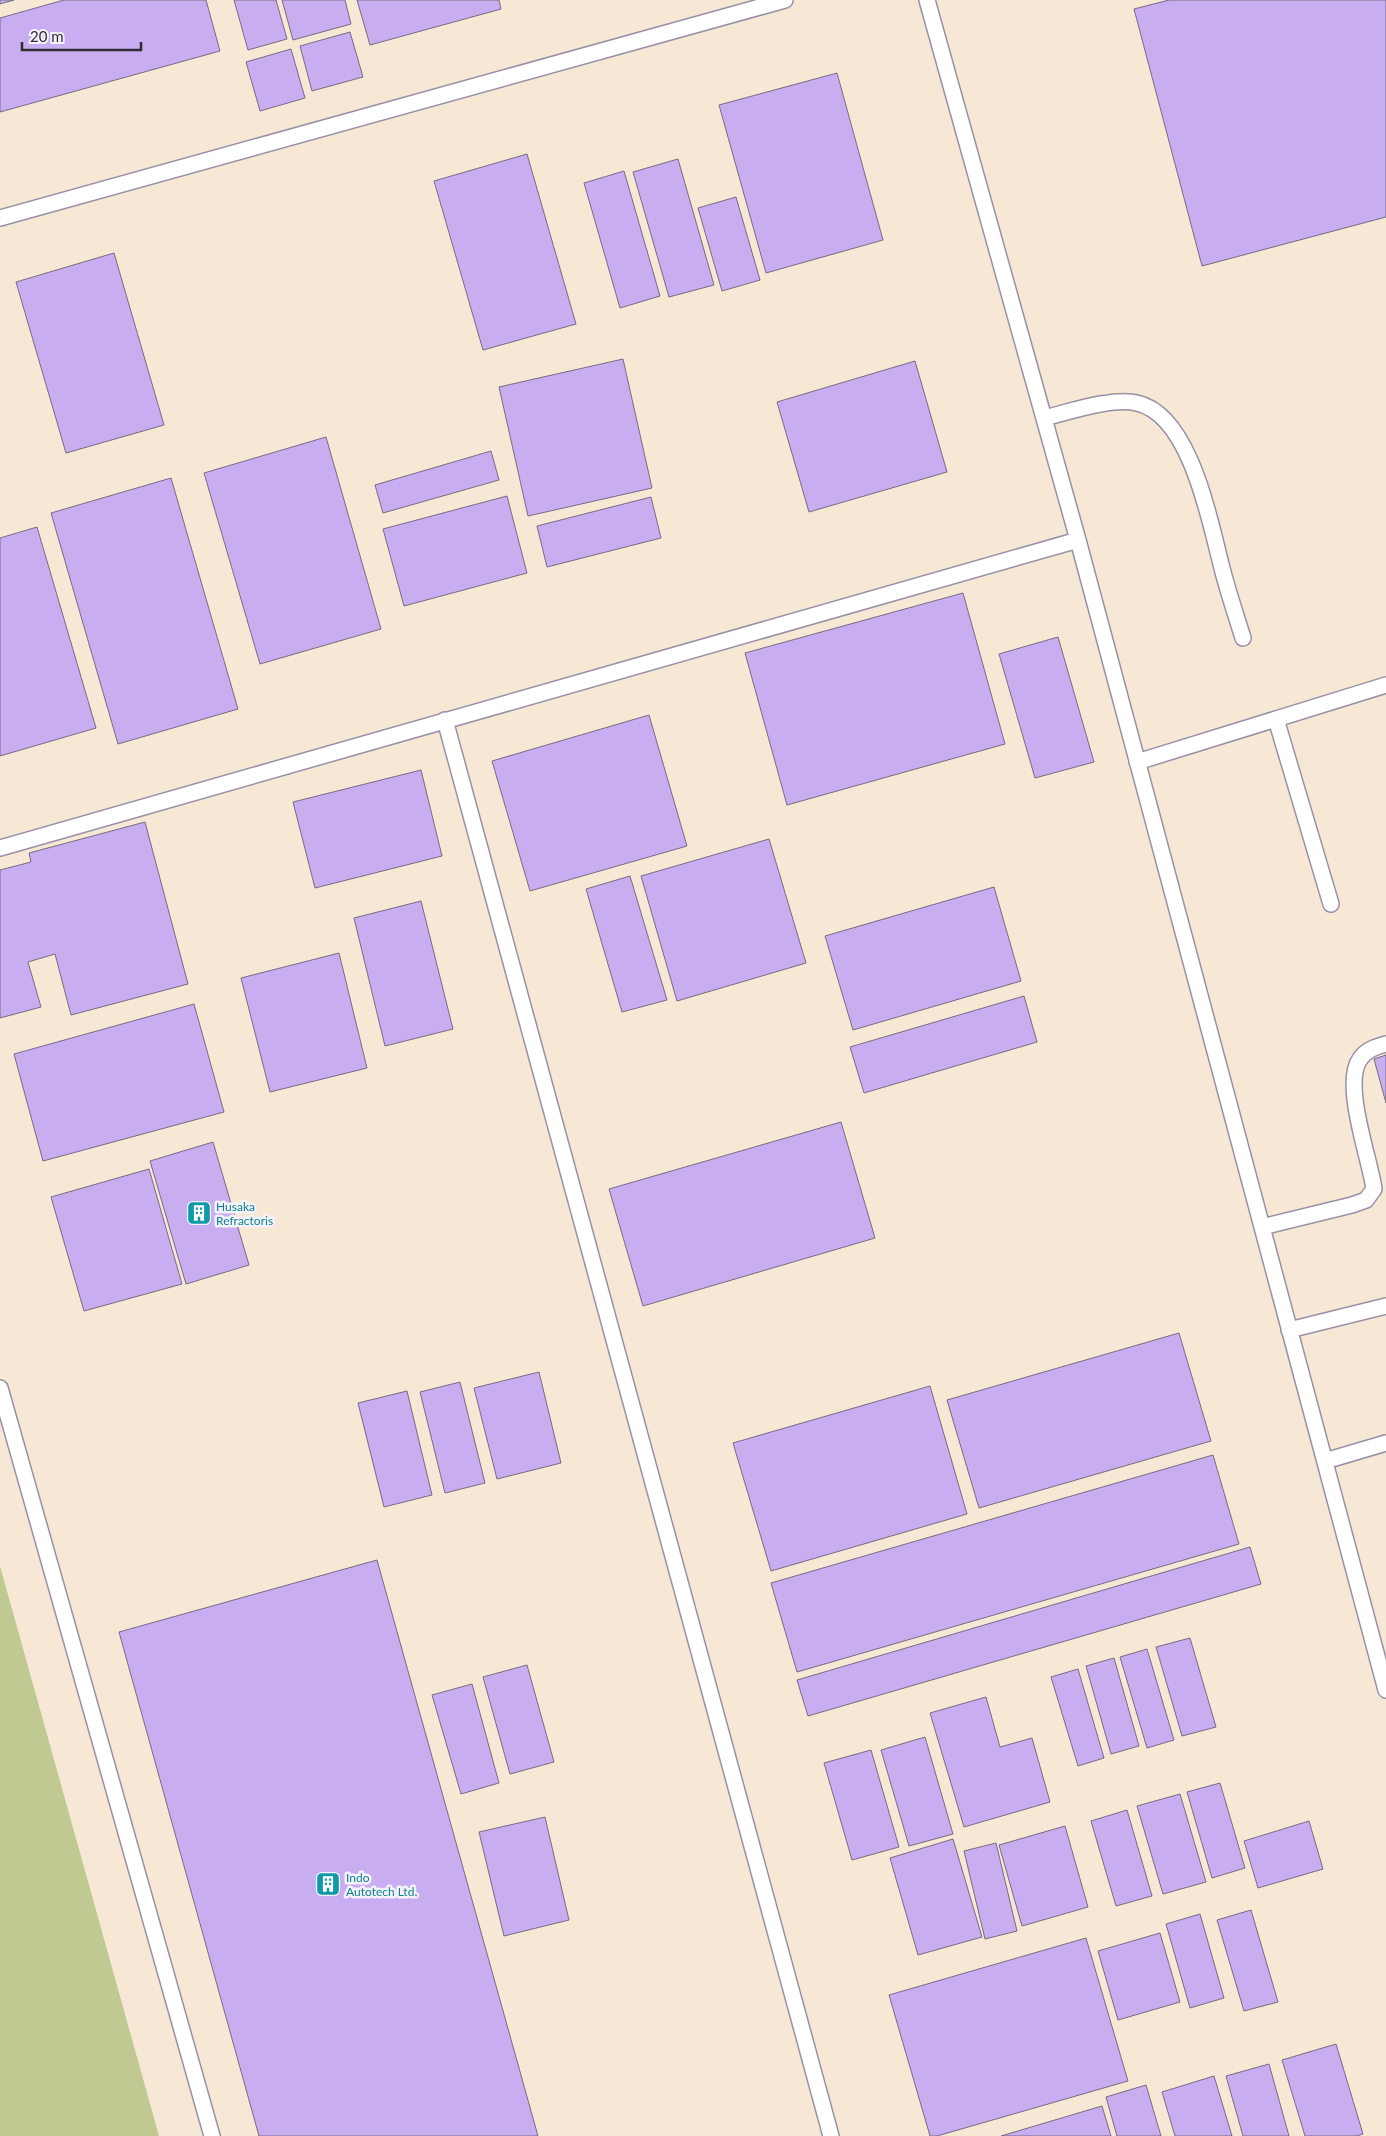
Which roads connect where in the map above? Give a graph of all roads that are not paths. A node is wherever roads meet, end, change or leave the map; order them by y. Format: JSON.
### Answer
{"nodes":[{"id":1,"x":785,"y":0,"type":"edge"},
{"id":2,"x":927,"y":0,"type":"edge"},
{"id":3,"x":0,"y":218,"type":"edge"},
{"id":4,"x":1044,"y":418,"type":"junction"},
{"id":5,"x":1078,"y":540,"type":"junction"},
{"id":6,"x":1243,"y":638,"type":"dead end"},
{"id":7,"x":1386,"y":685,"type":"edge"},
{"id":8,"x":1276,"y":719,"type":"junction"},
{"id":9,"x":446,"y":720,"type":"junction"},
{"id":10,"x":1137,"y":762,"type":"junction"},
{"id":11,"x":0,"y":848,"type":"edge"},
{"id":12,"x":1330,"y":904,"type":"dead end"},
{"id":13,"x":1386,"y":1044,"type":"edge"},
{"id":14,"x":1262,"y":1227,"type":"junction"},
{"id":15,"x":1386,"y":1306,"type":"edge"},
{"id":16,"x":1289,"y":1330,"type":"junction"},
{"id":17,"x":0,"y":1388,"type":"edge"},
{"id":18,"x":1386,"y":1443,"type":"edge"},
{"id":19,"x":1325,"y":1461,"type":"junction"},
{"id":20,"x":1386,"y":1690,"type":"edge"},
{"id":21,"x":212,"y":2136,"type":"edge"},
{"id":22,"x":831,"y":2136,"type":"edge"}],
"edges":[{"from":1,"to":3,"type":"lane"},
{"from":2,"to":4,"type":"lane"},
{"from":4,"to":5,"type":"lane"},
{"from":4,"to":6,"type":"lane"},
{"from":5,"to":9,"type":"lane"},
{"from":5,"to":10,"type":"lane"},
{"from":7,"to":8,"type":"lane"},
{"from":8,"to":10,"type":"lane"},
{"from":8,"to":12,"type":"lane"},
{"from":9,"to":11,"type":"lane"},
{"from":9,"to":22,"type":"lane"},
{"from":10,"to":14,"type":"lane"},
{"from":13,"to":14,"type":"lane"},
{"from":14,"to":16,"type":"lane"},
{"from":15,"to":16,"type":"lane"},
{"from":16,"to":19,"type":"lane"},
{"from":17,"to":21,"type":"lane"},
{"from":18,"to":19,"type":"lane"},
{"from":19,"to":20,"type":"lane"}]}
